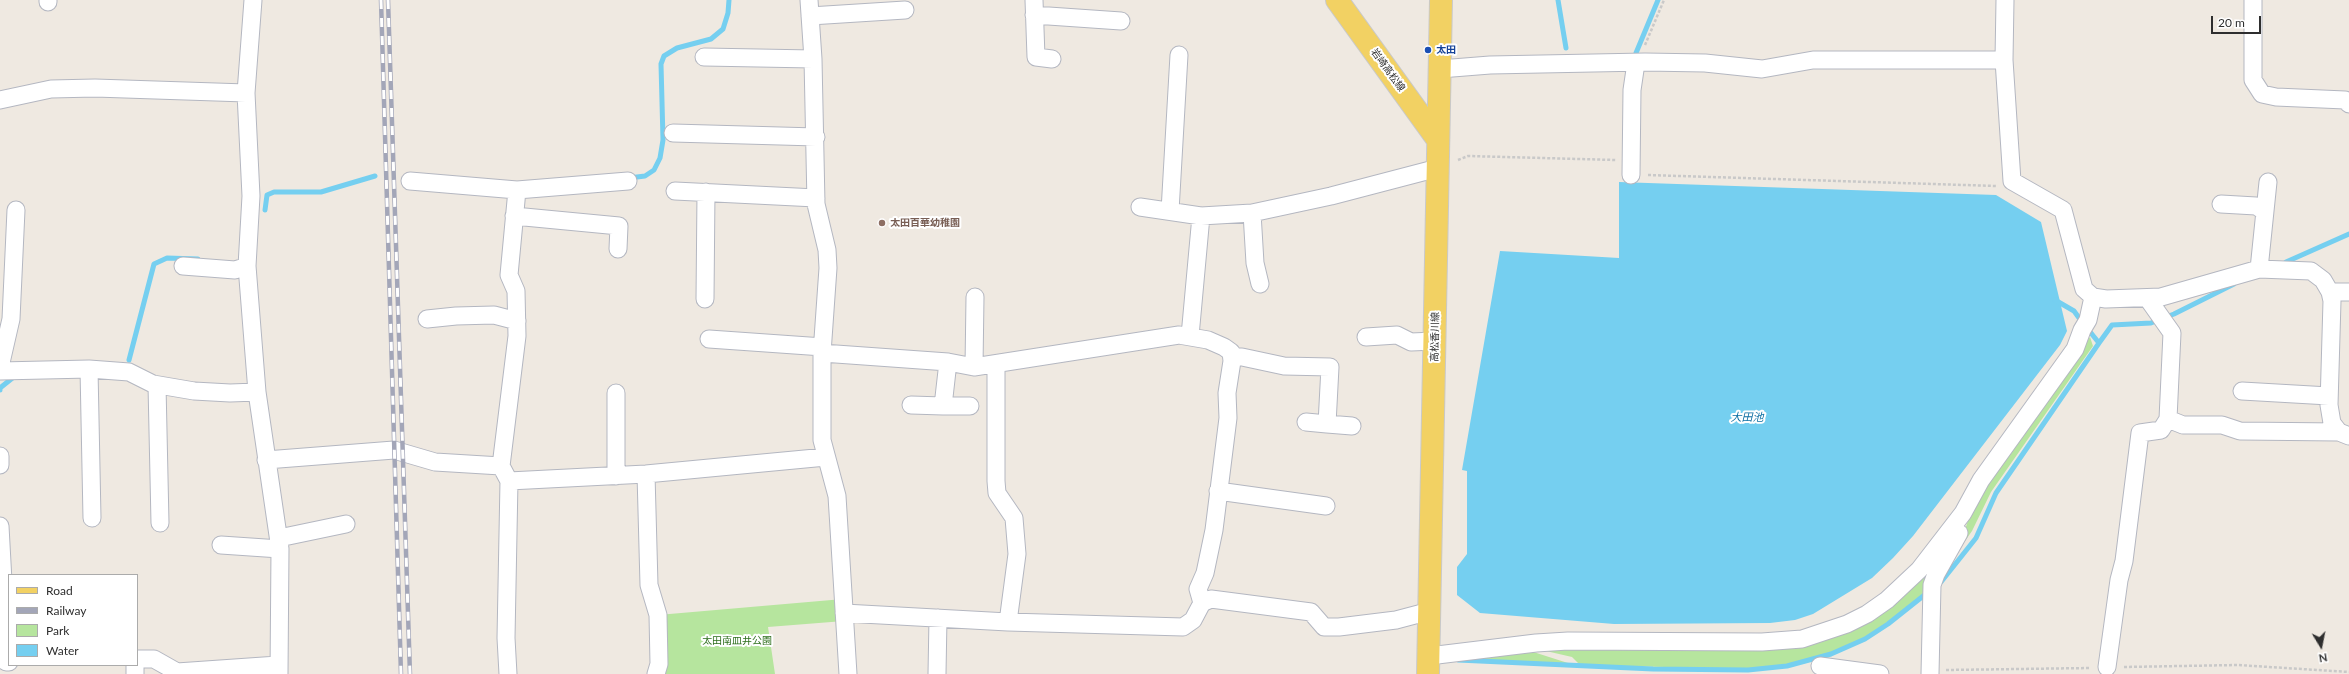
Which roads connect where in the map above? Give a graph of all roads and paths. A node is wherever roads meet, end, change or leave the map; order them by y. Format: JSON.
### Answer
{"nodes":[{"id":1,"x":253,"y":0,"type":"edge"},
{"id":2,"x":1337,"y":0,"type":"edge"},
{"id":3,"x":1441,"y":0,"type":"edge"},
{"id":4,"x":1664,"y":0,"type":"edge"},
{"id":5,"x":2005,"y":0,"type":"edge"},
{"id":6,"x":2252,"y":0,"type":"edge"},
{"id":7,"x":1034,"y":7,"type":"edge"},
{"id":8,"x":809,"y":8,"type":"edge"},
{"id":9,"x":905,"y":10,"type":"dead end"},
{"id":10,"x":1121,"y":21,"type":"dead end"},
{"id":11,"x":1179,"y":55,"type":"dead end"},
{"id":12,"x":704,"y":57,"type":"dead end"},
{"id":13,"x":1052,"y":59,"type":"dead end"},
{"id":14,"x":813,"y":60,"type":"junction"},
{"id":15,"x":2004,"y":60,"type":"junction"},
{"id":16,"x":1640,"y":62,"type":"junction"},
{"id":17,"x":1440,"y":69,"type":"junction"},
{"id":18,"x":246,"y":93,"type":"junction"},
{"id":19,"x":0,"y":100,"type":"edge"},
{"id":20,"x":2349,"y":104,"type":"edge"},
{"id":21,"x":673,"y":133,"type":"dead end"},
{"id":22,"x":816,"y":138,"type":"junction"},
{"id":23,"x":1438,"y":140,"type":"junction"},
{"id":24,"x":1438,"y":168,"type":"junction"},
{"id":25,"x":1631,"y":175,"type":"junction"},
{"id":26,"x":410,"y":181,"type":"dead end"},
{"id":27,"x":2012,"y":181,"type":"junction"},
{"id":28,"x":628,"y":182,"type":"dead end"},
{"id":29,"x":2268,"y":182,"type":"dead end"},
{"id":30,"x":517,"y":190,"type":"junction"},
{"id":31,"x":675,"y":191,"type":"dead end"},
{"id":32,"x":706,"y":192,"type":"junction"},
{"id":33,"x":816,"y":198,"type":"junction"},
{"id":34,"x":2221,"y":204,"type":"dead end"},
{"id":35,"x":1140,"y":207,"type":"dead end"},
{"id":36,"x":16,"y":210,"type":"dead end"},
{"id":37,"x":1170,"y":211,"type":"junction"},
{"id":38,"x":2264,"y":211,"type":"junction"},
{"id":39,"x":1252,"y":213,"type":"junction"},
{"id":40,"x":514,"y":216,"type":"junction"},
{"id":41,"x":1201,"y":216,"type":"junction"},
{"id":42,"x":618,"y":249,"type":"dead end"},
{"id":43,"x":7,"y":256,"type":"edge"},
{"id":44,"x":184,"y":266,"type":"dead end"},
{"id":45,"x":247,"y":266,"type":"junction"},
{"id":46,"x":2259,"y":269,"type":"junction"},
{"id":47,"x":1260,"y":284,"type":"dead end"},
{"id":48,"x":2330,"y":292,"type":"junction"},
{"id":49,"x":2349,"y":292,"type":"edge"},
{"id":50,"x":975,"y":297,"type":"dead end"},
{"id":51,"x":2093,"y":297,"type":"junction"},
{"id":52,"x":705,"y":299,"type":"dead end"},
{"id":53,"x":2148,"y":299,"type":"junction"},
{"id":54,"x":427,"y":320,"type":"dead end"},
{"id":55,"x":517,"y":321,"type":"junction"},
{"id":56,"x":1190,"y":336,"type":"junction"},
{"id":57,"x":1366,"y":337,"type":"dead end"},
{"id":58,"x":709,"y":339,"type":"dead end"},
{"id":59,"x":1435,"y":341,"type":"junction"},
{"id":60,"x":822,"y":350,"type":"junction"},
{"id":61,"x":1232,"y":357,"type":"junction"},
{"id":62,"x":948,"y":362,"type":"junction"},
{"id":63,"x":996,"y":366,"type":"junction"},
{"id":64,"x":0,"y":367,"type":"edge"},
{"id":65,"x":974,"y":367,"type":"junction"},
{"id":66,"x":89,"y":369,"type":"junction"},
{"id":67,"x":0,"y":371,"type":"edge"},
{"id":68,"x":158,"y":384,"type":"junction"},
{"id":69,"x":2242,"y":391,"type":"dead end"},
{"id":70,"x":257,"y":392,"type":"junction"},
{"id":71,"x":616,"y":393,"type":"dead end"},
{"id":72,"x":2329,"y":396,"type":"junction"},
{"id":73,"x":911,"y":405,"type":"dead end"},
{"id":74,"x":943,"y":406,"type":"junction"},
{"id":75,"x":970,"y":406,"type":"dead end"},
{"id":76,"x":2168,"y":419,"type":"junction"},
{"id":77,"x":1306,"y":422,"type":"dead end"},
{"id":78,"x":1327,"y":424,"type":"junction"},
{"id":79,"x":1352,"y":426,"type":"dead end"},
{"id":80,"x":2344,"y":434,"type":"edge"},
{"id":81,"x":0,"y":456,"type":"edge"},
{"id":82,"x":826,"y":457,"type":"junction"},
{"id":83,"x":266,"y":460,"type":"junction"},
{"id":84,"x":0,"y":465,"type":"edge"},
{"id":85,"x":501,"y":466,"type":"junction"},
{"id":86,"x":646,"y":474,"type":"junction"},
{"id":87,"x":616,"y":476,"type":"junction"},
{"id":88,"x":509,"y":482,"type":"junction"},
{"id":89,"x":1218,"y":491,"type":"junction"},
{"id":90,"x":1326,"y":506,"type":"dead end"},
{"id":91,"x":1963,"y":513,"type":"junction"},
{"id":92,"x":92,"y":518,"type":"dead end"},
{"id":93,"x":160,"y":523,"type":"dead end"},
{"id":94,"x":346,"y":524,"type":"dead end"},
{"id":95,"x":0,"y":526,"type":"edge"},
{"id":96,"x":280,"y":544,"type":"junction"},
{"id":97,"x":221,"y":545,"type":"dead end"},
{"id":98,"x":1202,"y":603,"type":"junction"},
{"id":99,"x":1430,"y":611,"type":"junction"},
{"id":100,"x":844,"y":613,"type":"junction"},
{"id":101,"x":938,"y":618,"type":"junction"},
{"id":102,"x":1008,"y":622,"type":"junction"},
{"id":103,"x":2,"y":637,"type":"edge"},
{"id":104,"x":138,"y":659,"type":"edge"},
{"id":105,"x":1429,"y":665,"type":"edge"},
{"id":106,"x":7,"y":666,"type":"edge"},
{"id":107,"x":1820,"y":666,"type":"dead end"},
{"id":108,"x":2107,"y":667,"type":"junction"},
{"id":109,"x":279,"y":669,"type":"edge"},
{"id":110,"x":1936,"y":672,"type":"edge"},
{"id":111,"x":2349,"y":672,"type":"edge"},
{"id":112,"x":508,"y":674,"type":"edge"},
{"id":113,"x":656,"y":674,"type":"edge"},
{"id":114,"x":848,"y":674,"type":"edge"},
{"id":115,"x":937,"y":674,"type":"edge"},
{"id":116,"x":1880,"y":674,"type":"edge"}],
"edges":[{"from":1,"to":18,"type":"street"},
{"from":2,"to":23,"type":"main road","name":"岩崎高松線"},
{"from":3,"to":17,"type":"main road","name":"高松香川線"},
{"from":4,"to":16,"type":"path"},
{"from":5,"to":15,"type":"street"},
{"from":6,"to":20,"type":"street"},
{"from":7,"to":10,"type":"street"},
{"from":7,"to":13,"type":"street"},
{"from":8,"to":9,"type":"street"},
{"from":8,"to":14,"type":"street"},
{"from":11,"to":37,"type":"street"},
{"from":12,"to":14,"type":"street"},
{"from":14,"to":22,"type":"street"},
{"from":15,"to":16,"type":"street"},
{"from":15,"to":27,"type":"street"},
{"from":16,"to":17,"type":"street"},
{"from":16,"to":25,"type":"street"},
{"from":17,"to":23,"type":"main road","name":"高松香川線"},
{"from":18,"to":19,"type":"street"},
{"from":18,"to":45,"type":"street"},
{"from":21,"to":22,"type":"street"},
{"from":22,"to":33,"type":"street"},
{"from":23,"to":24,"type":"main road","name":"高松香川線"},
{"from":24,"to":25,"type":"path"},
{"from":24,"to":39,"type":"street"},
{"from":24,"to":59,"type":"main road","name":"高松香川線"},
{"from":25,"to":27,"type":"path"},
{"from":26,"to":30,"type":"street"},
{"from":27,"to":51,"type":"street"},
{"from":28,"to":30,"type":"street"},
{"from":29,"to":38,"type":"street"},
{"from":30,"to":40,"type":"street"},
{"from":31,"to":32,"type":"street"},
{"from":32,"to":33,"type":"street"},
{"from":32,"to":52,"type":"street"},
{"from":33,"to":60,"type":"street"},
{"from":34,"to":38,"type":"street"},
{"from":35,"to":37,"type":"street"},
{"from":36,"to":43,"type":"street"},
{"from":37,"to":41,"type":"street"},
{"from":38,"to":46,"type":"street"},
{"from":39,"to":41,"type":"street"},
{"from":39,"to":47,"type":"street"},
{"from":40,"to":42,"type":"street"},
{"from":40,"to":55,"type":"street"},
{"from":41,"to":56,"type":"street"},
{"from":43,"to":64,"type":"street"},
{"from":44,"to":45,"type":"street"},
{"from":45,"to":70,"type":"street"},
{"from":46,"to":48,"type":"street"},
{"from":46,"to":53,"type":"street"},
{"from":48,"to":49,"type":"street"},
{"from":48,"to":72,"type":"street"},
{"from":50,"to":65,"type":"street"},
{"from":51,"to":53,"type":"street"},
{"from":51,"to":91,"type":"street"},
{"from":53,"to":76,"type":"street"},
{"from":54,"to":55,"type":"street"},
{"from":55,"to":85,"type":"street"},
{"from":56,"to":61,"type":"street"},
{"from":56,"to":63,"type":"street"},
{"from":57,"to":59,"type":"street"},
{"from":58,"to":60,"type":"street"},
{"from":59,"to":99,"type":"main road","name":"高松香川線"},
{"from":60,"to":62,"type":"street"},
{"from":60,"to":82,"type":"street"},
{"from":61,"to":78,"type":"street"},
{"from":61,"to":89,"type":"street"},
{"from":62,"to":65,"type":"street"},
{"from":62,"to":74,"type":"street"},
{"from":63,"to":65,"type":"street"},
{"from":63,"to":102,"type":"street"},
{"from":66,"to":67,"type":"street"},
{"from":66,"to":68,"type":"street"},
{"from":66,"to":92,"type":"street"},
{"from":68,"to":70,"type":"street"},
{"from":68,"to":93,"type":"street"},
{"from":69,"to":72,"type":"street"},
{"from":70,"to":83,"type":"street"},
{"from":71,"to":87,"type":"street"},
{"from":72,"to":80,"type":"street"},
{"from":73,"to":74,"type":"street"},
{"from":74,"to":75,"type":"street"},
{"from":76,"to":80,"type":"street"},
{"from":76,"to":108,"type":"street"},
{"from":77,"to":78,"type":"street"},
{"from":78,"to":79,"type":"street"},
{"from":81,"to":84,"type":"street"},
{"from":82,"to":86,"type":"street"},
{"from":82,"to":100,"type":"street"},
{"from":83,"to":85,"type":"street"},
{"from":83,"to":96,"type":"street"},
{"from":85,"to":88,"type":"street"},
{"from":86,"to":87,"type":"street"},
{"from":86,"to":113,"type":"street"},
{"from":87,"to":88,"type":"street"},
{"from":88,"to":112,"type":"street"},
{"from":89,"to":90,"type":"street"},
{"from":89,"to":98,"type":"street"},
{"from":91,"to":105,"type":"street"},
{"from":91,"to":110,"type":"street"},
{"from":94,"to":96,"type":"street"},
{"from":95,"to":103,"type":"street"},
{"from":96,"to":97,"type":"street"},
{"from":96,"to":109,"type":"street"},
{"from":98,"to":99,"type":"street"},
{"from":98,"to":102,"type":"street"},
{"from":99,"to":105,"type":"main road","name":"高松香川線"},
{"from":100,"to":101,"type":"street"},
{"from":100,"to":114,"type":"street"},
{"from":101,"to":102,"type":"street"},
{"from":101,"to":115,"type":"street"},
{"from":103,"to":106,"type":"street"},
{"from":104,"to":109,"type":"street"},
{"from":107,"to":116,"type":"street"},
{"from":108,"to":110,"type":"path"},
{"from":108,"to":111,"type":"path"}]}
